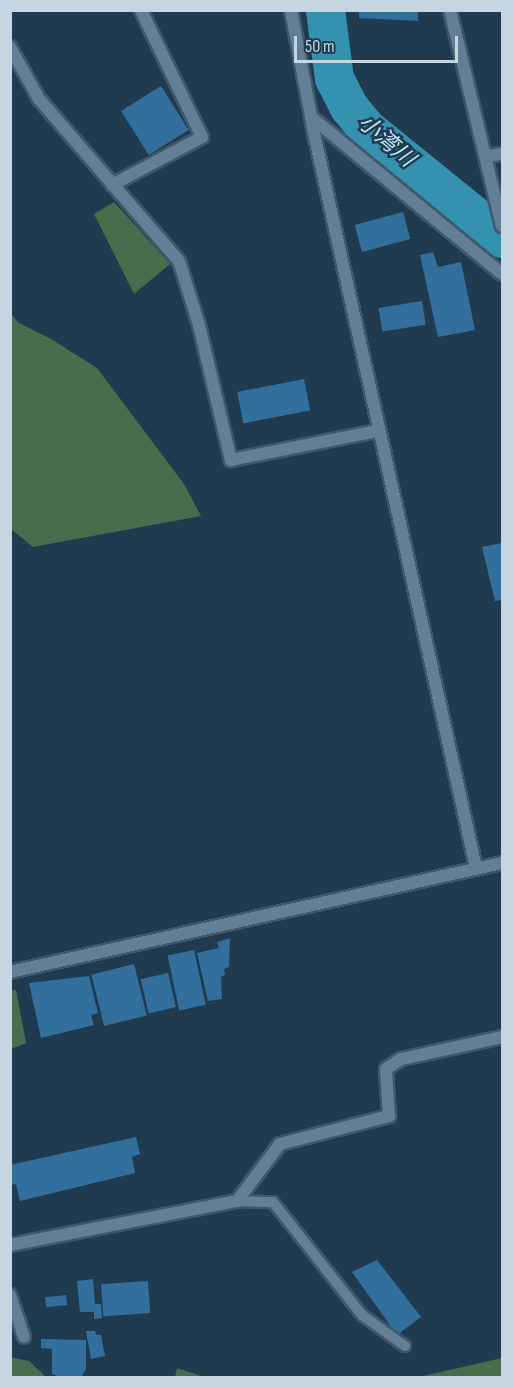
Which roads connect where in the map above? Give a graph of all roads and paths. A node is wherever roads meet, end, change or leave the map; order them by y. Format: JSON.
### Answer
{"nodes":[{"id":1,"x":141,"y":10,"type":"edge"},
{"id":2,"x":291,"y":10,"type":"edge"},
{"id":3,"x":450,"y":10,"type":"edge"},
{"id":4,"x":10,"y":47,"type":"edge"},
{"id":5,"x":311,"y":117,"type":"junction"},
{"id":6,"x":502,"y":154,"type":"edge"},
{"id":7,"x":487,"y":156,"type":"junction"},
{"id":8,"x":112,"y":185,"type":"junction"},
{"id":9,"x":502,"y":226,"type":"edge"},
{"id":10,"x":502,"y":274,"type":"edge"},
{"id":11,"x":378,"y":431,"type":"junction"},
{"id":12,"x":502,"y":862,"type":"edge"},
{"id":13,"x":476,"y":868,"type":"junction"},
{"id":14,"x":10,"y":972,"type":"edge"},
{"id":15,"x":502,"y":1037,"type":"edge"},
{"id":16,"x":237,"y":1201,"type":"junction"},
{"id":17,"x":10,"y":1245,"type":"edge"},
{"id":18,"x":10,"y":1295,"type":"edge"},
{"id":19,"x":24,"y":1337,"type":"dead end"},
{"id":20,"x":405,"y":1346,"type":"dead end"}],
"edges":[{"from":1,"to":8,"type":"street"},
{"from":2,"to":5,"type":"street"},
{"from":3,"to":7,"type":"street"},
{"from":4,"to":8,"type":"street"},
{"from":5,"to":10,"type":"street"},
{"from":5,"to":11,"type":"street"},
{"from":6,"to":7,"type":"street"},
{"from":7,"to":9,"type":"street"},
{"from":8,"to":11,"type":"street"},
{"from":11,"to":13,"type":"street"},
{"from":12,"to":13,"type":"street"},
{"from":13,"to":14,"type":"street"},
{"from":15,"to":16,"type":"street"},
{"from":16,"to":17,"type":"street"},
{"from":16,"to":20,"type":"lane"},
{"from":18,"to":19,"type":"street"}]}
